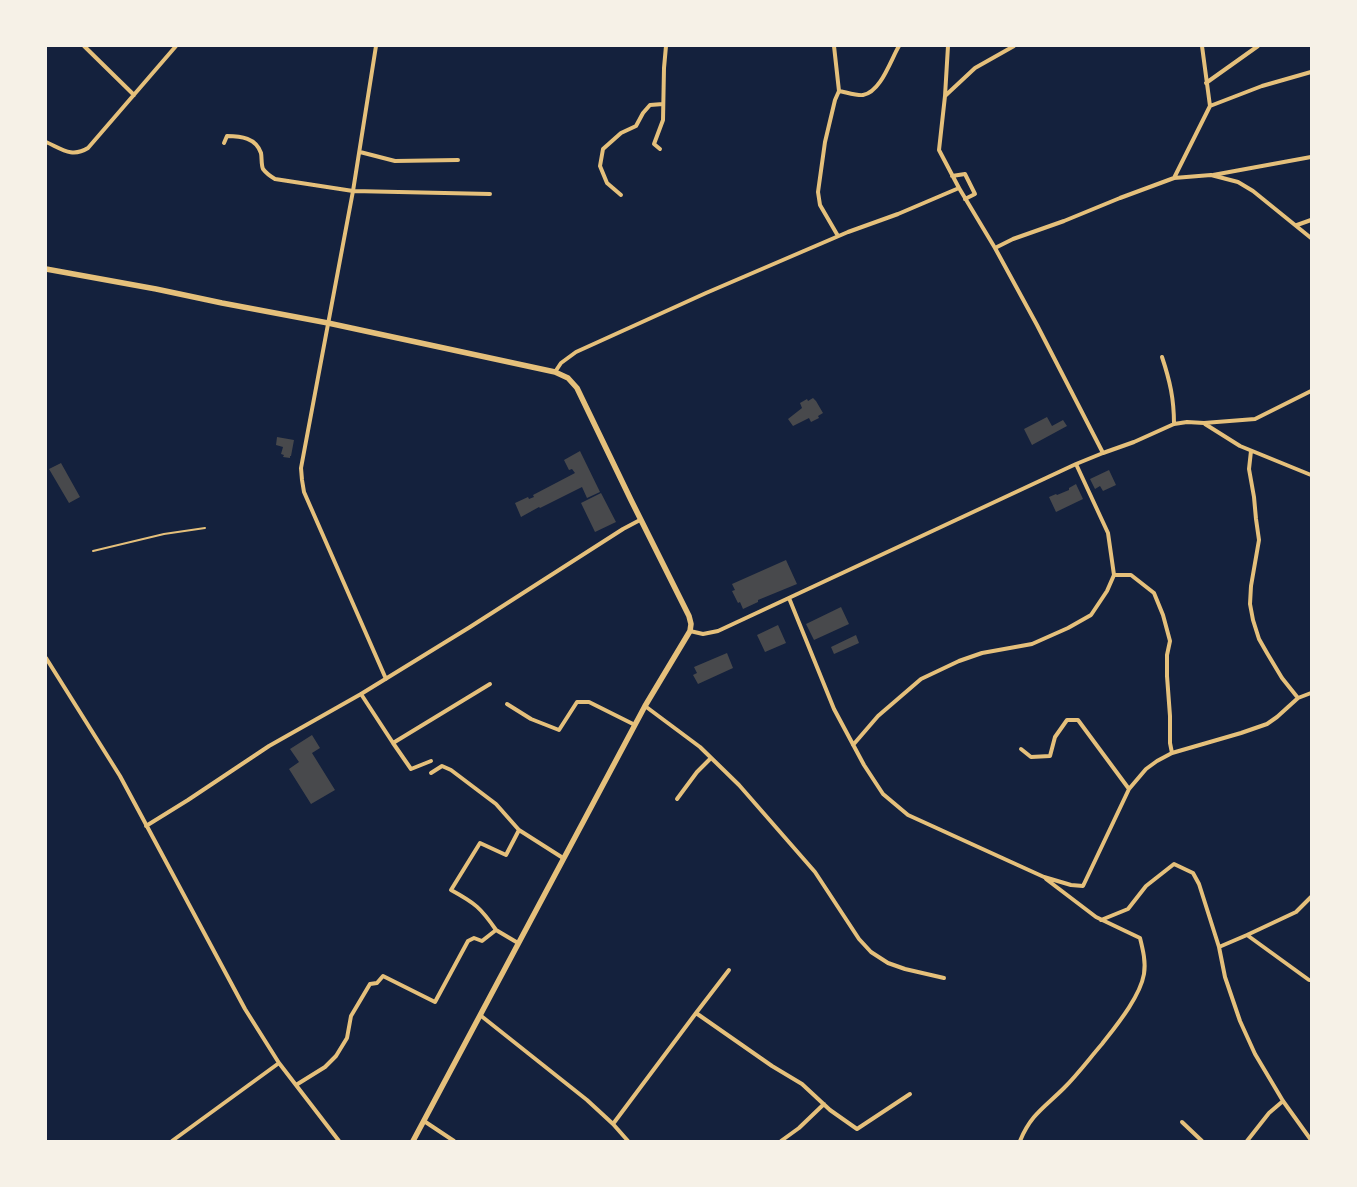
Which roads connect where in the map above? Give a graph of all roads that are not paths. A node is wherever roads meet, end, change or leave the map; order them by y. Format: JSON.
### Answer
{"nodes":[{"id":1,"x":84,"y":46,"type":"edge"},
{"id":2,"x":176,"y":46,"type":"edge"},
{"id":3,"x":376,"y":46,"type":"edge"},
{"id":4,"x":666,"y":46,"type":"edge"},
{"id":5,"x":834,"y":46,"type":"edge"},
{"id":6,"x":900,"y":46,"type":"edge"},
{"id":7,"x":948,"y":46,"type":"edge"},
{"id":8,"x":1014,"y":46,"type":"edge"},
{"id":9,"x":1202,"y":46,"type":"edge"},
{"id":10,"x":1258,"y":46,"type":"edge"},
{"id":11,"x":1311,"y":72,"type":"edge"},
{"id":12,"x":1206,"y":83,"type":"junction"},
{"id":13,"x":839,"y":92,"type":"junction"},
{"id":14,"x":134,"y":95,"type":"junction"},
{"id":15,"x":945,"y":96,"type":"junction"},
{"id":16,"x":663,"y":104,"type":"junction"},
{"id":17,"x":1210,"y":106,"type":"junction"},
{"id":18,"x":46,"y":142,"type":"edge"},
{"id":19,"x":224,"y":143,"type":"dead end"},
{"id":20,"x":660,"y":149,"type":"dead end"},
{"id":21,"x":360,"y":152,"type":"junction"},
{"id":22,"x":1311,"y":157,"type":"edge"},
{"id":23,"x":458,"y":160,"type":"dead end"},
{"id":24,"x":1210,"y":175,"type":"junction"},
{"id":25,"x":952,"y":176,"type":"junction"},
{"id":26,"x":1174,"y":178,"type":"junction"},
{"id":27,"x":958,"y":188,"type":"junction"},
{"id":28,"x":353,"y":191,"type":"junction"},
{"id":29,"x":490,"y":194,"type":"dead end"},
{"id":30,"x":621,"y":195,"type":"dead end"},
{"id":31,"x":965,"y":199,"type":"junction"},
{"id":32,"x":1311,"y":220,"type":"edge"},
{"id":33,"x":1297,"y":225,"type":"junction"},
{"id":34,"x":838,"y":236,"type":"junction"},
{"id":35,"x":1311,"y":238,"type":"edge"},
{"id":36,"x":995,"y":248,"type":"junction"},
{"id":37,"x":46,"y":269,"type":"edge"},
{"id":38,"x":328,"y":323,"type":"junction"},
{"id":39,"x":1162,"y":357,"type":"dead end"},
{"id":40,"x":555,"y":372,"type":"junction"},
{"id":41,"x":1311,"y":391,"type":"edge"},
{"id":42,"x":1204,"y":423,"type":"junction"},
{"id":43,"x":1174,"y":424,"type":"junction"},
{"id":44,"x":1251,"y":451,"type":"junction"},
{"id":45,"x":1103,"y":453,"type":"junction"},
{"id":46,"x":1076,"y":464,"type":"junction"},
{"id":47,"x":1311,"y":475,"type":"edge"},
{"id":48,"x":640,"y":520,"type":"junction"},
{"id":49,"x":206,"y":528,"type":"dead end"},
{"id":50,"x":93,"y":551,"type":"dead end"},
{"id":51,"x":1114,"y":575,"type":"junction"},
{"id":52,"x":789,"y":598,"type":"junction"},
{"id":53,"x":690,"y":631,"type":"junction"},
{"id":54,"x":46,"y":658,"type":"edge"},
{"id":55,"x":386,"y":679,"type":"junction"},
{"id":56,"x":490,"y":684,"type":"dead end"},
{"id":57,"x":1311,"y":693,"type":"edge"},
{"id":58,"x":361,"y":694,"type":"junction"},
{"id":59,"x":1298,"y":698,"type":"junction"},
{"id":60,"x":507,"y":704,"type":"dead end"},
{"id":61,"x":645,"y":706,"type":"junction"},
{"id":62,"x":635,"y":725,"type":"junction"},
{"id":63,"x":393,"y":743,"type":"junction"},
{"id":64,"x":853,"y":745,"type":"junction"},
{"id":65,"x":1021,"y":749,"type":"dead end"},
{"id":66,"x":1172,"y":753,"type":"junction"},
{"id":67,"x":711,"y":758,"type":"junction"},
{"id":68,"x":431,"y":761,"type":"dead end"},
{"id":69,"x":431,"y":772,"type":"dead end"},
{"id":70,"x":1129,"y":789,"type":"junction"},
{"id":71,"x":677,"y":799,"type":"dead end"},
{"id":72,"x":146,"y":826,"type":"junction"},
{"id":73,"x":519,"y":830,"type":"junction"},
{"id":74,"x":563,"y":858,"type":"junction"},
{"id":75,"x":1044,"y":877,"type":"junction"},
{"id":76,"x":1311,"y":897,"type":"edge"},
{"id":77,"x":1101,"y":920,"type":"junction"},
{"id":78,"x":496,"y":930,"type":"junction"},
{"id":79,"x":1247,"y":935,"type":"junction"},
{"id":80,"x":518,"y":943,"type":"junction"},
{"id":81,"x":1219,"y":947,"type":"junction"},
{"id":82,"x":729,"y":970,"type":"dead end"},
{"id":83,"x":944,"y":978,"type":"dead end"},
{"id":84,"x":1309,"y":980,"type":"dead end"},
{"id":85,"x":696,"y":1013,"type":"junction"},
{"id":86,"x":480,"y":1015,"type":"junction"},
{"id":87,"x":279,"y":1064,"type":"junction"},
{"id":88,"x":296,"y":1085,"type":"junction"},
{"id":89,"x":910,"y":1094,"type":"dead end"},
{"id":90,"x":1283,"y":1101,"type":"junction"},
{"id":91,"x":824,"y":1104,"type":"junction"},
{"id":92,"x":424,"y":1122,"type":"junction"},
{"id":93,"x":1182,"y":1122,"type":"dead end"},
{"id":94,"x":613,"y":1124,"type":"junction"},
{"id":95,"x":1311,"y":1140,"type":"edge"},
{"id":96,"x":172,"y":1141,"type":"edge"},
{"id":97,"x":339,"y":1141,"type":"edge"},
{"id":98,"x":413,"y":1141,"type":"edge"},
{"id":99,"x":454,"y":1141,"type":"edge"},
{"id":100,"x":628,"y":1141,"type":"edge"},
{"id":101,"x":781,"y":1141,"type":"edge"},
{"id":102,"x":1020,"y":1141,"type":"edge"},
{"id":103,"x":1202,"y":1141,"type":"edge"},
{"id":104,"x":1247,"y":1141,"type":"edge"}],
"edges":[{"from":1,"to":14,"type":"street"},
{"from":2,"to":14,"type":"street"},
{"from":3,"to":21,"type":"street"},
{"from":4,"to":16,"type":"street"},
{"from":5,"to":13,"type":"street"},
{"from":6,"to":13,"type":"street"},
{"from":7,"to":15,"type":"street"},
{"from":8,"to":15,"type":"street"},
{"from":9,"to":12,"type":"street"},
{"from":10,"to":12,"type":"street"},
{"from":11,"to":17,"type":"street"},
{"from":12,"to":17,"type":"street"},
{"from":13,"to":34,"type":"street"},
{"from":14,"to":18,"type":"street"},
{"from":15,"to":25,"type":"street"},
{"from":16,"to":20,"type":"street"},
{"from":16,"to":30,"type":"street"},
{"from":17,"to":26,"type":"street"},
{"from":19,"to":28,"type":"street"},
{"from":21,"to":23,"type":"street"},
{"from":21,"to":28,"type":"street"},
{"from":22,"to":24,"type":"street"},
{"from":24,"to":26,"type":"street"},
{"from":24,"to":33,"type":"street"},
{"from":25,"to":27,"type":"street"},
{"from":25,"to":31,"type":"street"},
{"from":26,"to":36,"type":"street"},
{"from":27,"to":31,"type":"street"},
{"from":27,"to":34,"type":"street"},
{"from":28,"to":29,"type":"street"},
{"from":28,"to":38,"type":"street"},
{"from":31,"to":36,"type":"street"},
{"from":32,"to":33,"type":"street"},
{"from":33,"to":35,"type":"street"},
{"from":34,"to":40,"type":"street"},
{"from":36,"to":45,"type":"street"},
{"from":37,"to":38,"type":"street"},
{"from":38,"to":40,"type":"street"},
{"from":38,"to":55,"type":"street"},
{"from":39,"to":43,"type":"street"},
{"from":40,"to":48,"type":"street"},
{"from":41,"to":42,"type":"street"},
{"from":42,"to":43,"type":"street"},
{"from":42,"to":44,"type":"street"},
{"from":43,"to":45,"type":"street"},
{"from":44,"to":47,"type":"street"},
{"from":44,"to":59,"type":"street"},
{"from":45,"to":46,"type":"street"},
{"from":46,"to":51,"type":"street"},
{"from":46,"to":52,"type":"street"},
{"from":48,"to":53,"type":"street"},
{"from":48,"to":55,"type":"street"},
{"from":49,"to":50,"type":"lane"},
{"from":51,"to":64,"type":"street"},
{"from":51,"to":66,"type":"street"},
{"from":52,"to":53,"type":"street"},
{"from":52,"to":64,"type":"street"},
{"from":53,"to":61,"type":"street"},
{"from":54,"to":72,"type":"street"},
{"from":55,"to":58,"type":"street"},
{"from":56,"to":63,"type":"street"},
{"from":57,"to":59,"type":"street"},
{"from":58,"to":63,"type":"street"},
{"from":58,"to":72,"type":"street"},
{"from":59,"to":66,"type":"street"},
{"from":60,"to":62,"type":"street"},
{"from":61,"to":62,"type":"street"},
{"from":61,"to":67,"type":"street"},
{"from":62,"to":74,"type":"street"},
{"from":63,"to":68,"type":"street"},
{"from":64,"to":75,"type":"street"},
{"from":65,"to":70,"type":"street"},
{"from":66,"to":70,"type":"street"},
{"from":67,"to":71,"type":"street"},
{"from":67,"to":83,"type":"street"},
{"from":69,"to":73,"type":"street"},
{"from":70,"to":75,"type":"street"},
{"from":72,"to":87,"type":"street"},
{"from":73,"to":74,"type":"street"},
{"from":73,"to":78,"type":"street"},
{"from":74,"to":80,"type":"street"},
{"from":75,"to":77,"type":"street"},
{"from":76,"to":79,"type":"street"},
{"from":77,"to":81,"type":"street"},
{"from":77,"to":102,"type":"street"},
{"from":78,"to":80,"type":"street"},
{"from":78,"to":88,"type":"street"},
{"from":79,"to":81,"type":"street"},
{"from":79,"to":84,"type":"street"},
{"from":80,"to":86,"type":"street"},
{"from":81,"to":90,"type":"street"},
{"from":82,"to":85,"type":"street"},
{"from":85,"to":91,"type":"street"},
{"from":85,"to":94,"type":"street"},
{"from":86,"to":92,"type":"street"},
{"from":86,"to":94,"type":"street"},
{"from":87,"to":88,"type":"street"},
{"from":87,"to":96,"type":"street"},
{"from":88,"to":97,"type":"street"},
{"from":89,"to":91,"type":"street"},
{"from":90,"to":95,"type":"street"},
{"from":90,"to":104,"type":"street"},
{"from":91,"to":101,"type":"street"},
{"from":92,"to":98,"type":"street"},
{"from":92,"to":99,"type":"street"},
{"from":93,"to":103,"type":"street"},
{"from":94,"to":100,"type":"street"}]}
